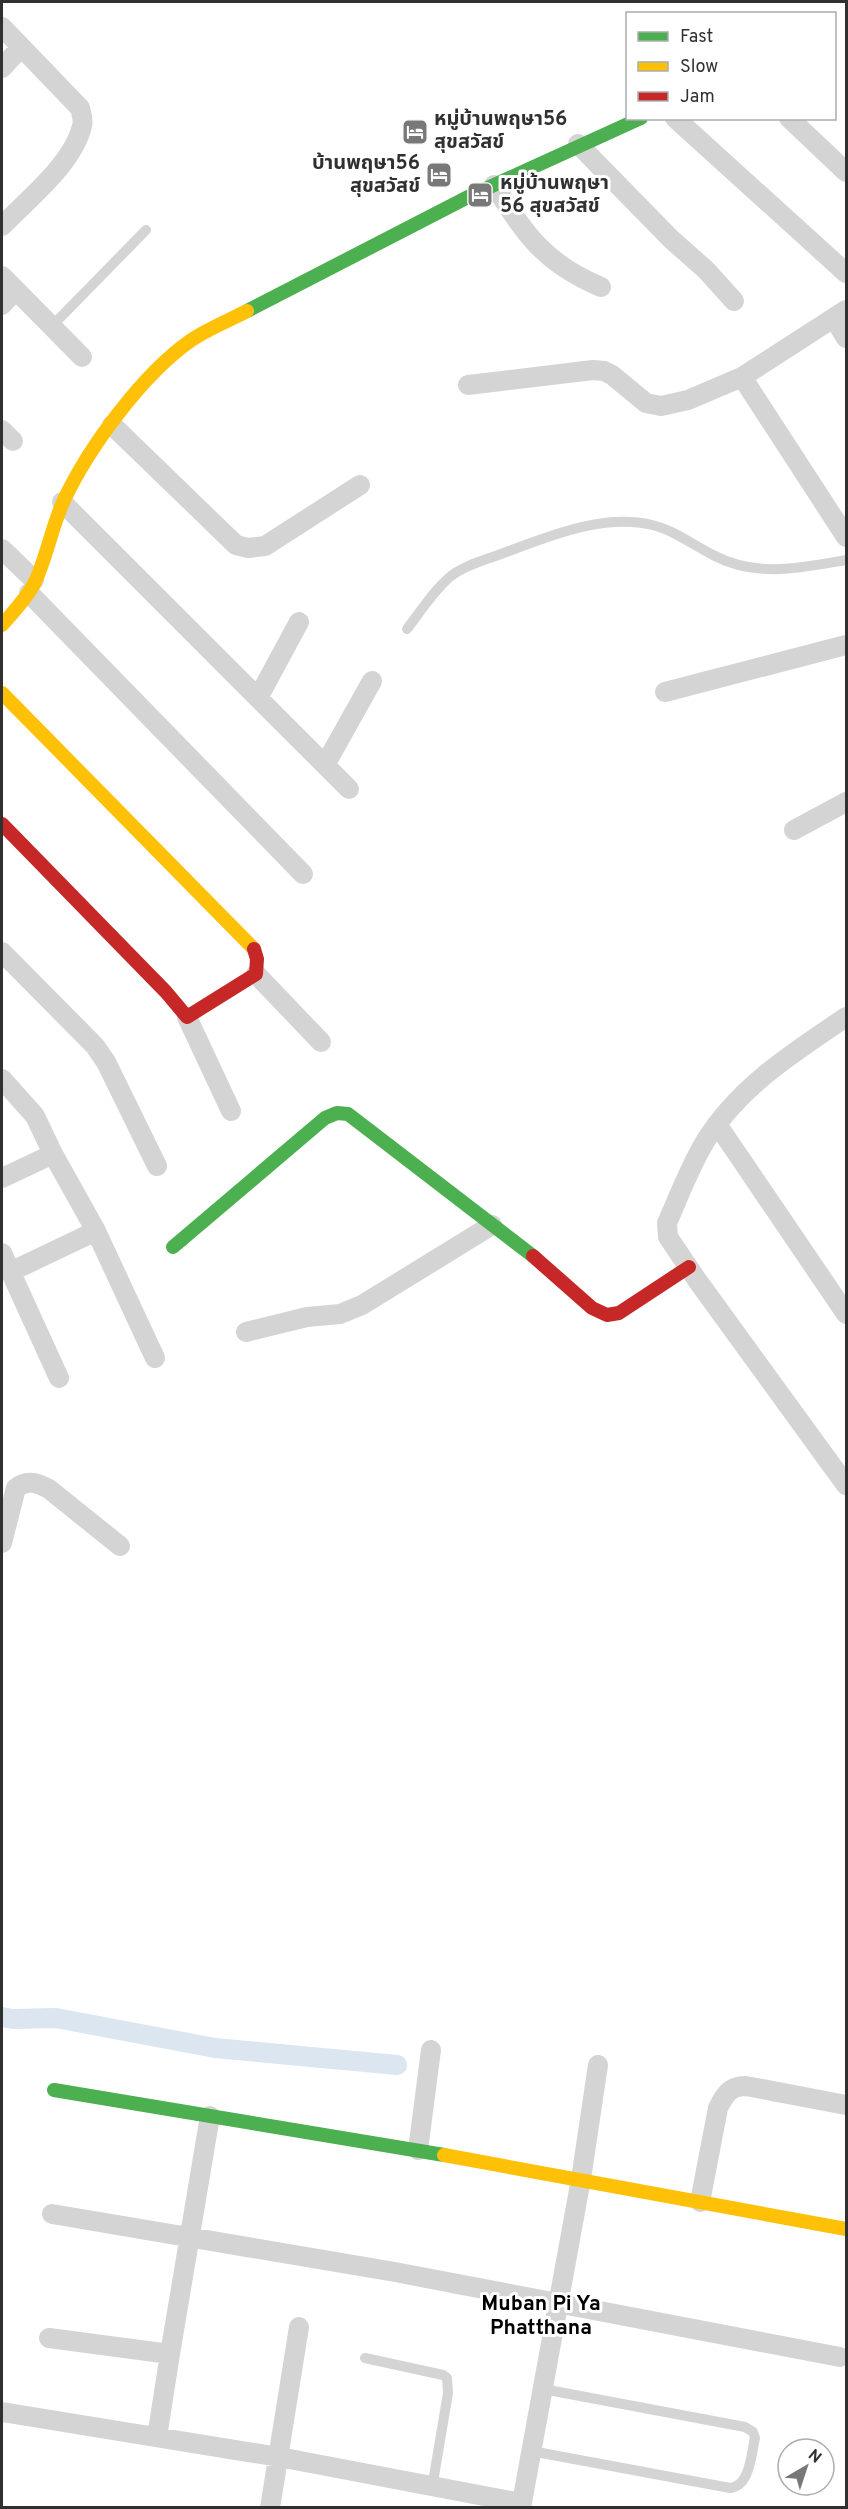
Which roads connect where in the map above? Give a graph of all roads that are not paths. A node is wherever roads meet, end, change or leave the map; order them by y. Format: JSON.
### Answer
{"nodes":[{"id":1,"x":2,"y":27,"type":"edge"},
{"id":2,"x":21,"y":47,"type":"junction"},
{"id":3,"x":2,"y":68,"type":"edge"},
{"id":4,"x":636,"y":120,"type":"edge"},
{"id":5,"x":677,"y":120,"type":"edge"},
{"id":6,"x":791,"y":120,"type":"edge"},
{"id":7,"x":578,"y":144,"type":"junction"},
{"id":8,"x":846,"y":172,"type":"edge"},
{"id":9,"x":494,"y":185,"type":"junction"},
{"id":10,"x":2,"y":226,"type":"edge"},
{"id":11,"x":146,"y":230,"type":"dead end"},
{"id":12,"x":846,"y":273,"type":"edge"},
{"id":13,"x":8,"y":283,"type":"edge"},
{"id":14,"x":601,"y":287,"type":"dead end"},
{"id":15,"x":734,"y":301,"type":"dead end"},
{"id":16,"x":2,"y":305,"type":"edge"},
{"id":17,"x":840,"y":314,"type":"edge"},
{"id":18,"x":52,"y":326,"type":"junction"},
{"id":19,"x":846,"y":338,"type":"edge"},
{"id":20,"x":82,"y":357,"type":"dead end"},
{"id":21,"x":742,"y":377,"type":"junction"},
{"id":22,"x":468,"y":385,"type":"dead end"},
{"id":23,"x":112,"y":425,"type":"junction"},
{"id":24,"x":360,"y":485,"type":"dead end"},
{"id":25,"x":62,"y":502,"type":"junction"},
{"id":26,"x":846,"y":537,"type":"edge"},
{"id":27,"x":2,"y":549,"type":"edge"},
{"id":28,"x":846,"y":560,"type":"edge"},
{"id":29,"x":32,"y":587,"type":"junction"},
{"id":30,"x":299,"y":622,"type":"dead end"},
{"id":31,"x":2,"y":625,"type":"edge"},
{"id":32,"x":407,"y":629,"type":"dead end"},
{"id":33,"x":846,"y":645,"type":"edge"},
{"id":34,"x":372,"y":681,"type":"dead end"},
{"id":35,"x":664,"y":692,"type":"dead end"},
{"id":36,"x":2,"y":693,"type":"edge"},
{"id":37,"x":258,"y":698,"type":"junction"},
{"id":38,"x":325,"y":765,"type":"junction"},
{"id":39,"x":349,"y":789,"type":"dead end"},
{"id":40,"x":846,"y":802,"type":"edge"},
{"id":41,"x":2,"y":824,"type":"edge"},
{"id":42,"x":794,"y":830,"type":"dead end"},
{"id":43,"x":303,"y":874,"type":"dead end"},
{"id":44,"x":2,"y":952,"type":"edge"},
{"id":45,"x":256,"y":974,"type":"junction"},
{"id":46,"x":187,"y":1017,"type":"junction"},
{"id":47,"x":846,"y":1017,"type":"edge"},
{"id":48,"x":321,"y":1042,"type":"dead end"},
{"id":49,"x":2,"y":1079,"type":"edge"},
{"id":50,"x":231,"y":1111,"type":"dead end"},
{"id":51,"x":717,"y":1124,"type":"junction"},
{"id":52,"x":53,"y":1154,"type":"junction"},
{"id":53,"x":157,"y":1166,"type":"dead end"},
{"id":54,"x":2,"y":1178,"type":"edge"},
{"id":55,"x":492,"y":1225,"type":"junction"},
{"id":56,"x":96,"y":1231,"type":"junction"},
{"id":57,"x":174,"y":1248,"type":"dead end"},
{"id":58,"x":2,"y":1253,"type":"edge"},
{"id":59,"x":689,"y":1267,"type":"junction"},
{"id":60,"x":10,"y":1272,"type":"junction"},
{"id":61,"x":846,"y":1314,"type":"edge"},
{"id":62,"x":246,"y":1332,"type":"dead end"},
{"id":63,"x":155,"y":1358,"type":"dead end"},
{"id":64,"x":59,"y":1378,"type":"dead end"},
{"id":65,"x":846,"y":1485,"type":"edge"},
{"id":66,"x":2,"y":1543,"type":"edge"},
{"id":67,"x":120,"y":1546,"type":"dead end"},
{"id":68,"x":431,"y":2050,"type":"dead end"},
{"id":69,"x":598,"y":2065,"type":"dead end"},
{"id":70,"x":54,"y":2090,"type":"dead end"},
{"id":71,"x":846,"y":2105,"type":"edge"},
{"id":72,"x":210,"y":2116,"type":"junction"},
{"id":73,"x":418,"y":2150,"type":"junction"},
{"id":74,"x":581,"y":2179,"type":"junction"},
{"id":75,"x":700,"y":2202,"type":"junction"},
{"id":76,"x":52,"y":2214,"type":"dead end"},
{"id":77,"x":846,"y":2229,"type":"edge"},
{"id":78,"x":190,"y":2237,"type":"junction"},
{"id":79,"x":559,"y":2303,"type":"junction"},
{"id":80,"x":299,"y":2328,"type":"dead end"},
{"id":81,"x":49,"y":2338,"type":"dead end"},
{"id":82,"x":170,"y":2354,"type":"junction"},
{"id":83,"x":840,"y":2356,"type":"dead end"},
{"id":84,"x":365,"y":2358,"type":"dead end"},
{"id":85,"x":543,"y":2389,"type":"junction"},
{"id":86,"x":2,"y":2412,"type":"edge"},
{"id":87,"x":157,"y":2437,"type":"junction"},
{"id":88,"x":531,"y":2451,"type":"junction"},
{"id":89,"x":279,"y":2457,"type":"junction"},
{"id":90,"x":432,"y":2488,"type":"junction"},
{"id":91,"x":521,"y":2505,"type":"edge"},
{"id":92,"x":270,"y":2508,"type":"edge"}],
"edges":[{"from":1,"to":2,"type":"street"},
{"from":2,"to":3,"type":"street"},
{"from":2,"to":10,"type":"street"},
{"from":4,"to":7,"type":"street"},
{"from":5,"to":12,"type":"street"},
{"from":6,"to":8,"type":"street"},
{"from":7,"to":9,"type":"street"},
{"from":7,"to":15,"type":"street"},
{"from":9,"to":14,"type":"street"},
{"from":9,"to":23,"type":"street"},
{"from":11,"to":18,"type":"lane"},
{"from":13,"to":16,"type":"street"},
{"from":13,"to":18,"type":"street"},
{"from":17,"to":19,"type":"street"},
{"from":17,"to":21,"type":"street"},
{"from":18,"to":20,"type":"street"},
{"from":21,"to":22,"type":"street"},
{"from":21,"to":26,"type":"street"},
{"from":23,"to":24,"type":"street"},
{"from":23,"to":25,"type":"street"},
{"from":25,"to":29,"type":"street"},
{"from":25,"to":37,"type":"street"},
{"from":27,"to":29,"type":"street"},
{"from":28,"to":32,"type":"lane"},
{"from":29,"to":31,"type":"street"},
{"from":29,"to":43,"type":"street"},
{"from":30,"to":37,"type":"street"},
{"from":33,"to":35,"type":"street"},
{"from":34,"to":38,"type":"street"},
{"from":36,"to":45,"type":"street"},
{"from":37,"to":38,"type":"street"},
{"from":38,"to":39,"type":"street"},
{"from":40,"to":42,"type":"street"},
{"from":41,"to":46,"type":"street"},
{"from":44,"to":53,"type":"street"},
{"from":45,"to":46,"type":"street"},
{"from":45,"to":48,"type":"street"},
{"from":46,"to":50,"type":"street"},
{"from":47,"to":51,"type":"street"},
{"from":49,"to":52,"type":"street"},
{"from":51,"to":59,"type":"street"},
{"from":51,"to":61,"type":"street"},
{"from":52,"to":54,"type":"street"},
{"from":52,"to":56,"type":"street"},
{"from":55,"to":57,"type":"street"},
{"from":55,"to":59,"type":"street"},
{"from":55,"to":62,"type":"street"},
{"from":56,"to":60,"type":"street"},
{"from":56,"to":63,"type":"street"},
{"from":58,"to":60,"type":"street"},
{"from":59,"to":65,"type":"street"},
{"from":60,"to":64,"type":"street"},
{"from":66,"to":67,"type":"street"},
{"from":68,"to":73,"type":"street"},
{"from":69,"to":74,"type":"street"},
{"from":70,"to":72,"type":"street"},
{"from":71,"to":75,"type":"street"},
{"from":72,"to":73,"type":"street"},
{"from":72,"to":78,"type":"street"},
{"from":73,"to":74,"type":"street"},
{"from":74,"to":75,"type":"street"},
{"from":74,"to":79,"type":"street"},
{"from":75,"to":77,"type":"street"},
{"from":76,"to":78,"type":"street"},
{"from":78,"to":79,"type":"street"},
{"from":78,"to":82,"type":"street"},
{"from":79,"to":83,"type":"street"},
{"from":79,"to":85,"type":"street"},
{"from":80,"to":89,"type":"street"},
{"from":81,"to":82,"type":"street"},
{"from":82,"to":87,"type":"street"},
{"from":84,"to":90,"type":"lane"},
{"from":85,"to":88,"type":"street"},
{"from":85,"to":88,"type":"lane"},
{"from":86,"to":87,"type":"street"},
{"from":87,"to":89,"type":"street"},
{"from":88,"to":91,"type":"street"},
{"from":89,"to":90,"type":"street"},
{"from":89,"to":92,"type":"street"},
{"from":90,"to":91,"type":"street"}]}
